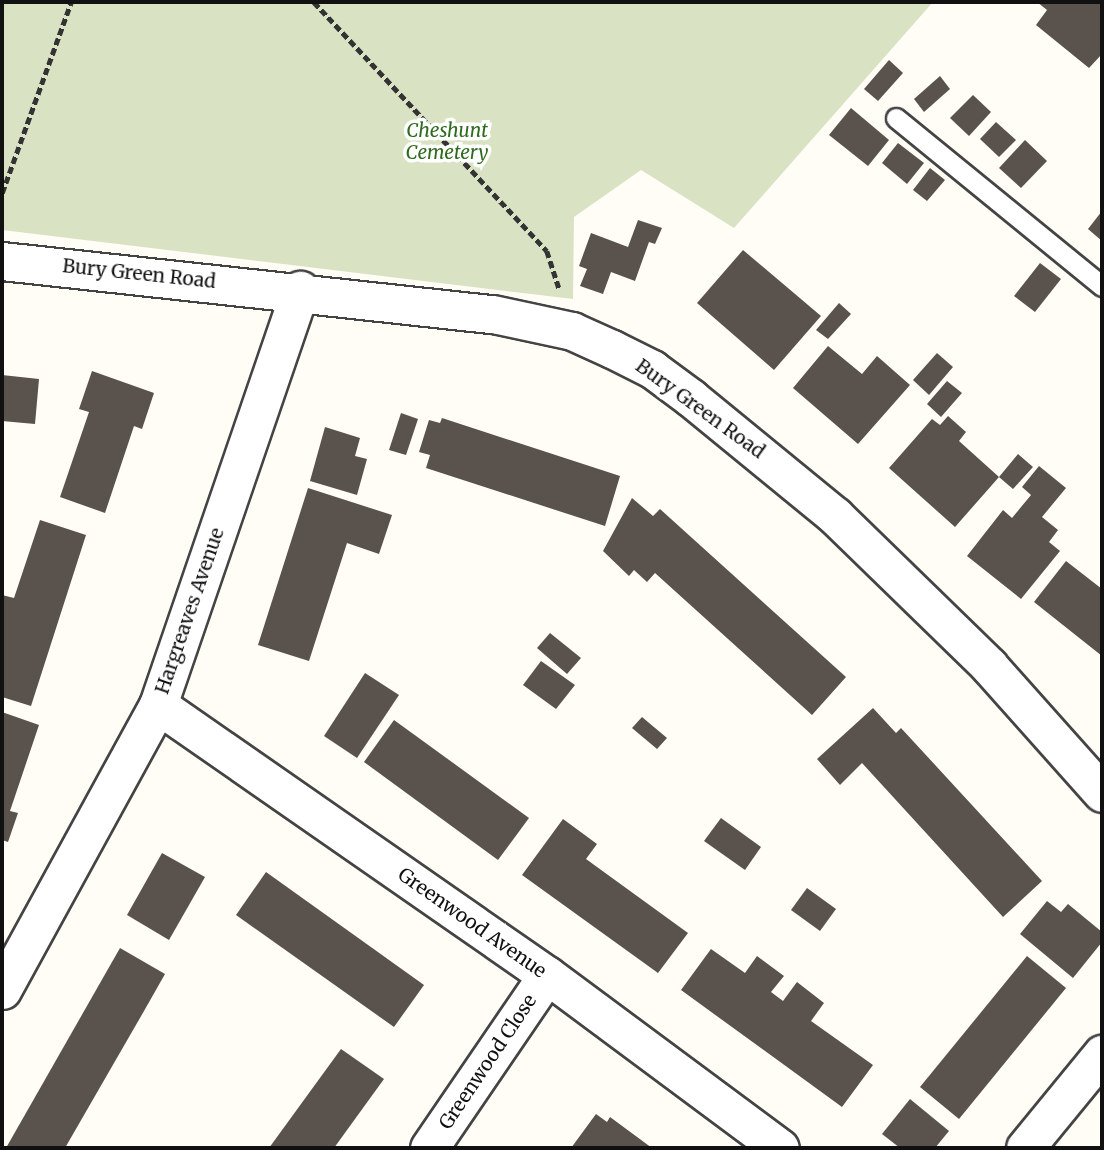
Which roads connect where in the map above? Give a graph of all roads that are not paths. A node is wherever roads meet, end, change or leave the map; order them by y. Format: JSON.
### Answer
{"nodes":[{"id":1,"x":896,"y":118,"type":"dead end"},
{"id":2,"x":2,"y":261,"type":"edge"},
{"id":3,"x":1102,"y":286,"type":"edge"},
{"id":4,"x":300,"y":290,"type":"junction"},
{"id":5,"x":158,"y":705,"type":"junction"},
{"id":6,"x":1102,"y":793,"type":"edge"},
{"id":7,"x":547,"y":975,"type":"junction"},
{"id":8,"x":2,"y":990,"type":"edge"},
{"id":9,"x":1102,"y":1054,"type":"edge"},
{"id":10,"x":429,"y":1148,"type":"edge"},
{"id":11,"x":780,"y":1148,"type":"edge"},
{"id":12,"x":1025,"y":1148,"type":"edge"}],
"edges":[{"from":1,"to":3,"type":"lane"},
{"from":2,"to":4,"type":"street","name":"Bury Green Road"},
{"from":4,"to":5,"type":"street","name":"Hargreaves Avenue"},
{"from":4,"to":6,"type":"street","name":"Bury Green Road"},
{"from":5,"to":7,"type":"street","name":"Greenwood Avenue"},
{"from":5,"to":8,"type":"street","name":"Hargreaves Avenue"},
{"from":7,"to":10,"type":"street","name":"Greenwood Close"},
{"from":7,"to":11,"type":"street","name":"Greenwood Avenue"},
{"from":9,"to":12,"type":"street"}]}
